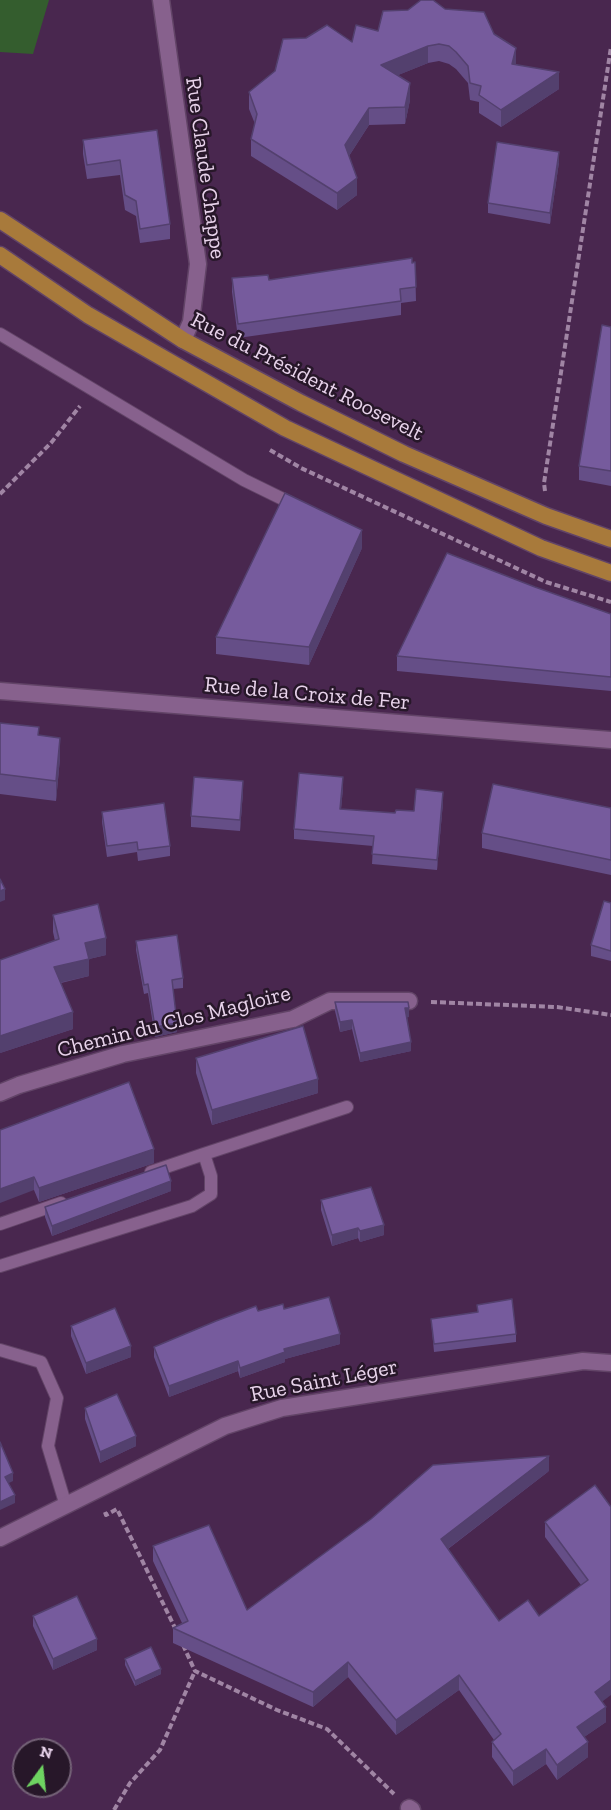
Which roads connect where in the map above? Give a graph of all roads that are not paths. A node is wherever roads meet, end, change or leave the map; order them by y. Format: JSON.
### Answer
{"nodes":[{"id":1,"x":161,"y":0,"type":"edge"},
{"id":2,"x":0,"y":220,"type":"edge"},
{"id":3,"x":0,"y":255,"type":"edge"},
{"id":4,"x":0,"y":334,"type":"edge"},
{"id":5,"x":183,"y":340,"type":"junction"},
{"id":6,"x":308,"y":511,"type":"edge"},
{"id":7,"x":611,"y":539,"type":"edge"},
{"id":8,"x":611,"y":573,"type":"edge"},
{"id":9,"x":0,"y":691,"type":"edge"},
{"id":10,"x":611,"y":740,"type":"edge"},
{"id":11,"x":409,"y":1001,"type":"edge"},
{"id":12,"x":0,"y":1093,"type":"edge"},
{"id":13,"x":347,"y":1107,"type":"dead end"},
{"id":14,"x":204,"y":1154,"type":"junction"},
{"id":15,"x":136,"y":1177,"type":"edge"},
{"id":16,"x":68,"y":1200,"type":"edge"},
{"id":17,"x":0,"y":1224,"type":"edge"},
{"id":18,"x":0,"y":1266,"type":"edge"},
{"id":19,"x":0,"y":1350,"type":"edge"},
{"id":20,"x":611,"y":1362,"type":"edge"},
{"id":21,"x":66,"y":1506,"type":"junction"},
{"id":22,"x":0,"y":1538,"type":"edge"}],
"edges":[{"from":1,"to":5,"type":"street","name":"Rue Claude Chappe"},
{"from":2,"to":5,"type":"main road","name":"Rue du Président Roosevelt"},
{"from":3,"to":8,"type":"main road"},
{"from":4,"to":6,"type":"lane"},
{"from":5,"to":7,"type":"main road","name":"Rue du Président Roosevelt"},
{"from":9,"to":10,"type":"street","name":"Rue de la Croix de Fer"},
{"from":11,"to":12,"type":"street","name":"Chemin du Clos Magloire"},
{"from":13,"to":14,"type":"lane"},
{"from":14,"to":15,"type":"lane"},
{"from":14,"to":18,"type":"lane"},
{"from":16,"to":17,"type":"lane"},
{"from":19,"to":21,"type":"lane"},
{"from":20,"to":21,"type":"street","name":"Rue Saint Léger"},
{"from":21,"to":22,"type":"street","name":"Rue Saint Léger"}]}
